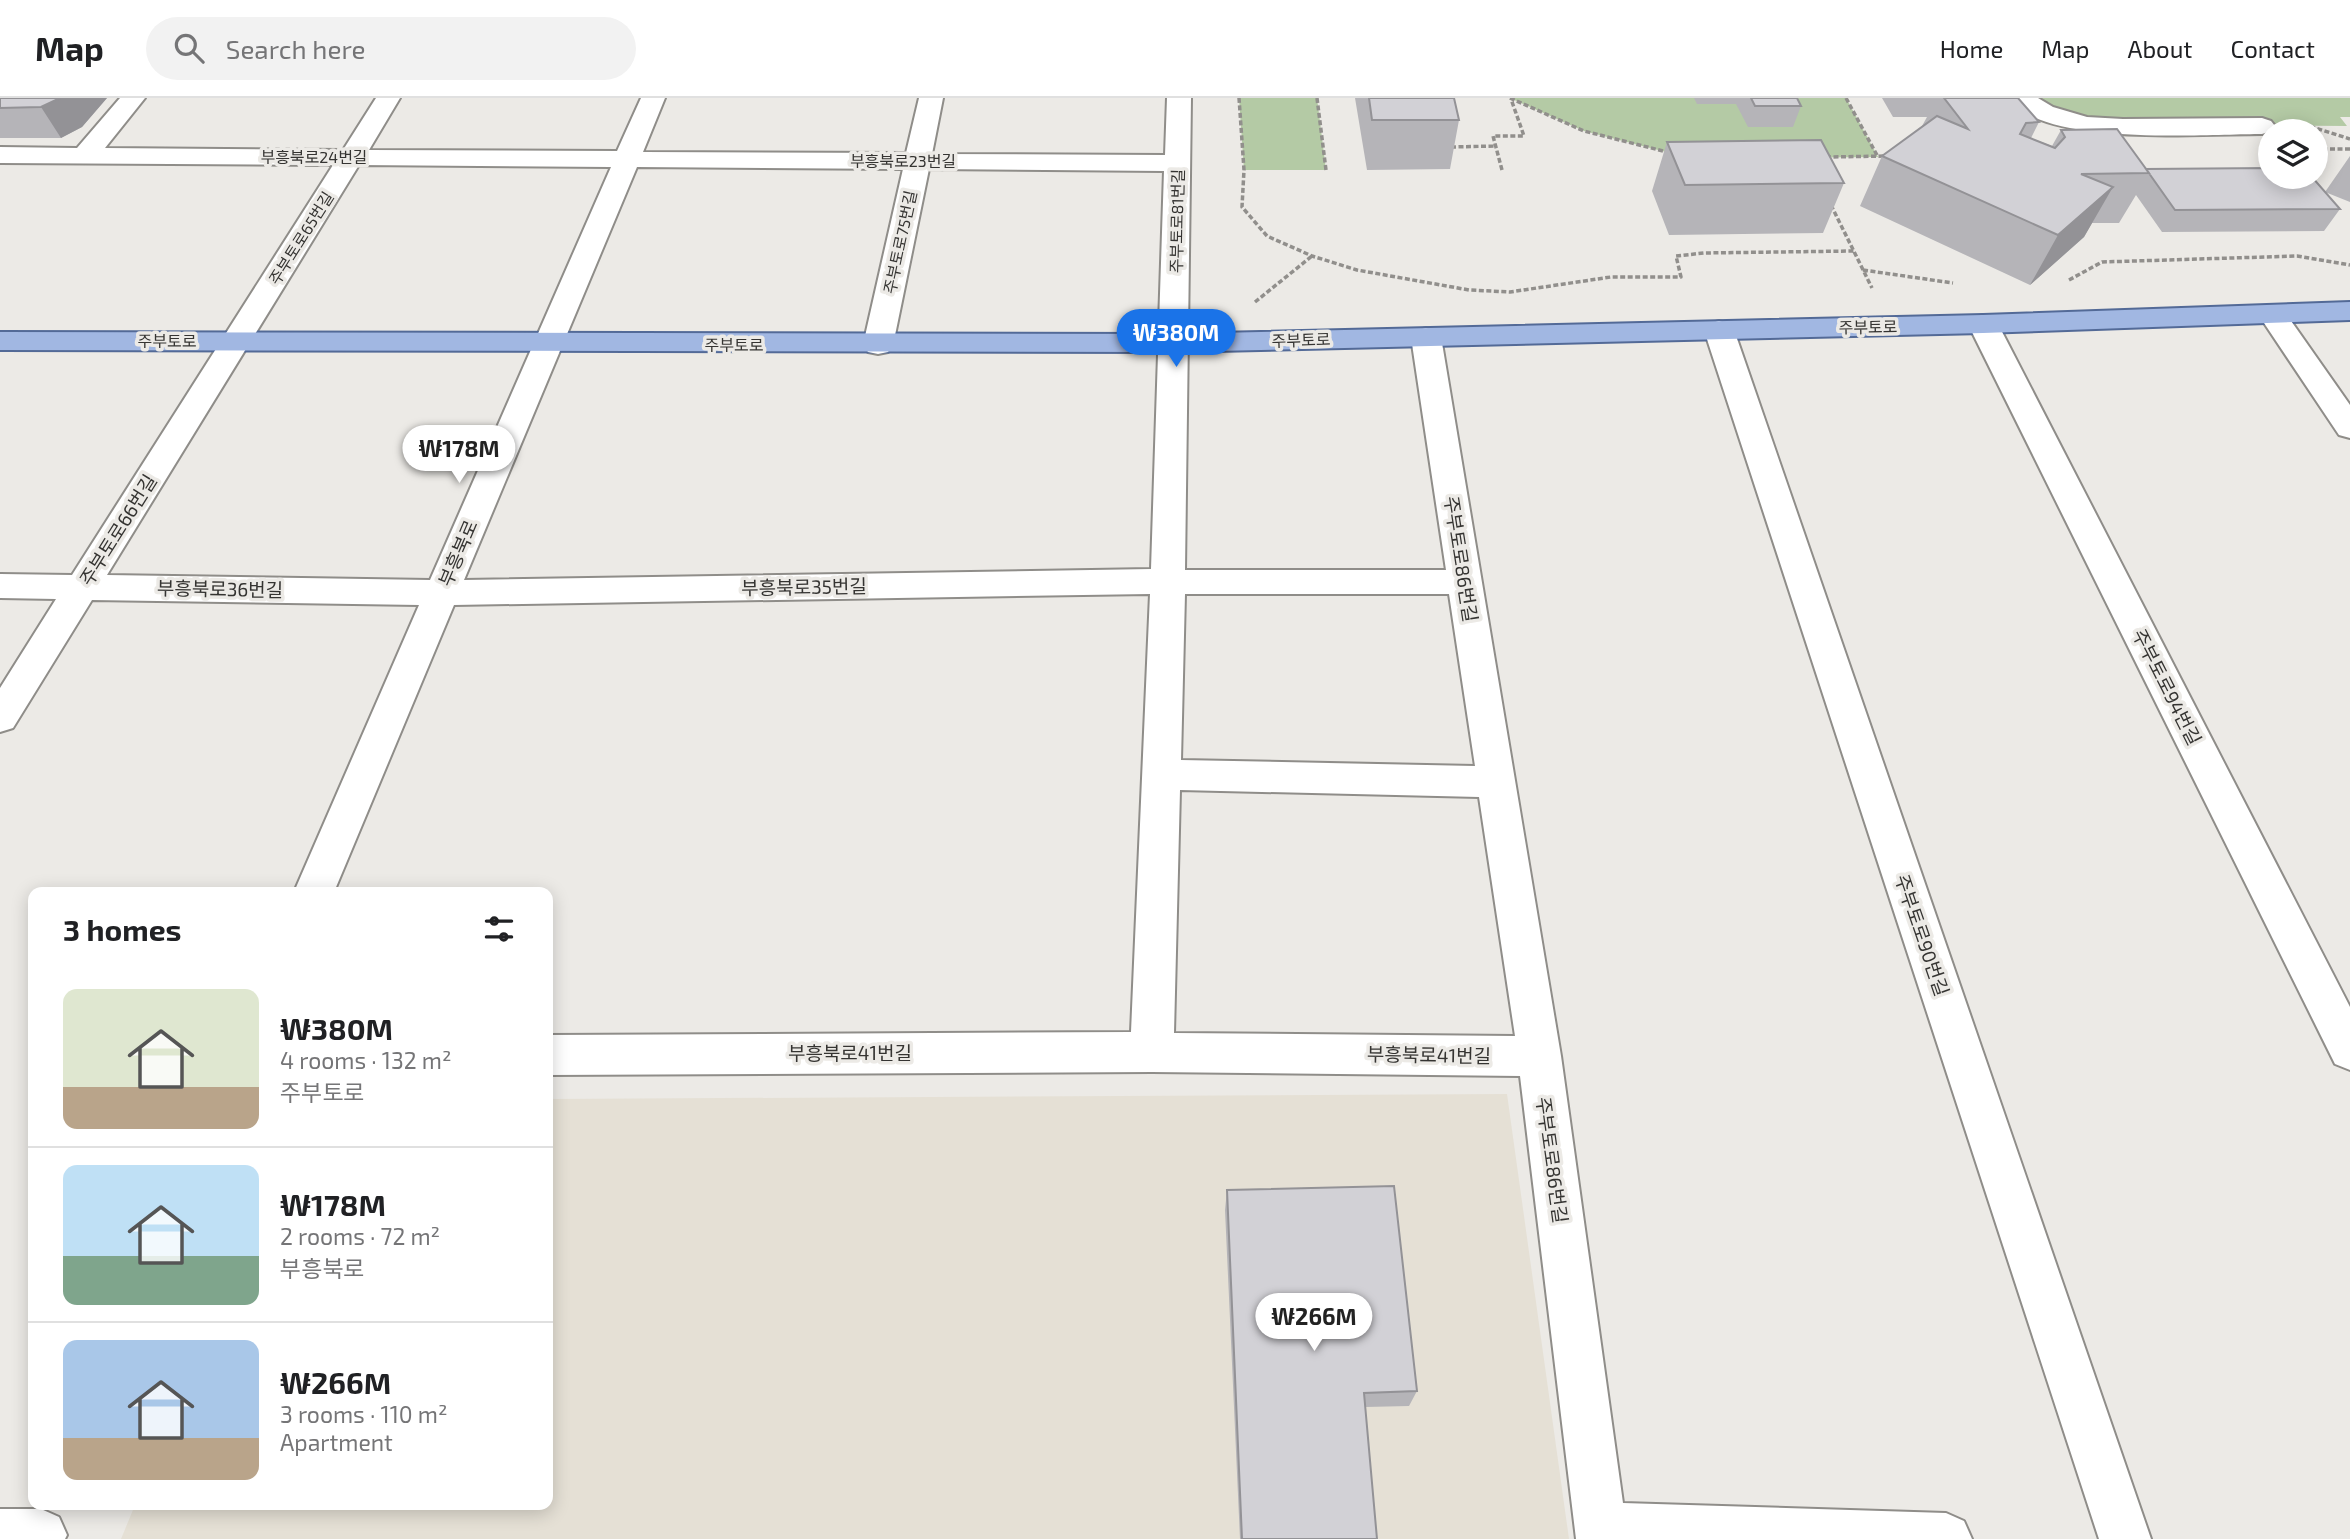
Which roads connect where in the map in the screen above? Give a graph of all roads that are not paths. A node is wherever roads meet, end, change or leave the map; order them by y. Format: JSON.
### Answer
{"nodes":[{"id":1,"x":133,"y":98,"type":"edge"},
{"id":2,"x":388,"y":98,"type":"edge"},
{"id":3,"x":653,"y":98,"type":"edge"},
{"id":4,"x":931,"y":98,"type":"edge"},
{"id":5,"x":1179,"y":98,"type":"edge"},
{"id":6,"x":2020,"y":98,"type":"edge"},
{"id":7,"x":2258,"y":126,"type":"edge"},
{"id":8,"x":0,"y":155,"type":"edge"},
{"id":9,"x":85,"y":155,"type":"junction"},
{"id":10,"x":351,"y":157,"type":"junction"},
{"id":11,"x":628,"y":159,"type":"junction"},
{"id":12,"x":917,"y":161,"type":"junction"},
{"id":13,"x":1178,"y":163,"type":"junction"},
{"id":14,"x":2350,"y":311,"type":"edge"},
{"id":15,"x":2272,"y":314,"type":"junction"},
{"id":16,"x":1983,"y":324,"type":"junction"},
{"id":17,"x":1719,"y":330,"type":"junction"},
{"id":18,"x":1426,"y":337,"type":"junction"},
{"id":19,"x":0,"y":341,"type":"edge"},
{"id":20,"x":236,"y":342,"type":"junction"},
{"id":21,"x":548,"y":344,"type":"junction"},
{"id":22,"x":1171,"y":344,"type":"junction"},
{"id":23,"x":878,"y":345,"type":"junction"},
{"id":24,"x":2350,"y":428,"type":"edge"},
{"id":25,"x":1168,"y":581,"type":"junction"},
{"id":26,"x":1465,"y":582,"type":"junction"},
{"id":27,"x":0,"y":586,"type":"edge"},
{"id":28,"x":82,"y":586,"type":"junction"},
{"id":29,"x":441,"y":593,"type":"junction"},
{"id":30,"x":0,"y":718,"type":"edge"},
{"id":31,"x":1162,"y":775,"type":"junction"},
{"id":32,"x":1496,"y":782,"type":"junction"},
{"id":33,"x":316,"y":887,"type":"edge"},
{"id":34,"x":2350,"y":1050,"type":"edge"},
{"id":35,"x":1152,"y":1052,"type":"junction"},
{"id":36,"x":553,"y":1055,"type":"edge"},
{"id":37,"x":1539,"y":1056,"type":"junction"},
{"id":38,"x":1602,"y":1533,"type":"edge"},
{"id":39,"x":1946,"y":1539,"type":"edge"},
{"id":40,"x":2125,"y":1539,"type":"edge"}],
"edges":[{"from":1,"to":9,"type":"street"},
{"from":2,"to":10,"type":"street","name":"주부토로65번길"},
{"from":3,"to":11,"type":"street","name":"부흥북로"},
{"from":4,"to":12,"type":"street","name":"주부토로75번길"},
{"from":5,"to":13,"type":"street","name":"주부토로81번길"},
{"from":6,"to":7,"type":"street"},
{"from":8,"to":9,"type":"street","name":"부흥북로24번길"},
{"from":9,"to":10,"type":"street","name":"부흥북로24번길"},
{"from":10,"to":11,"type":"street","name":"부흥북로24번길"},
{"from":10,"to":20,"type":"street","name":"주부토로65번길"},
{"from":11,"to":12,"type":"street","name":"부흥북로23번길"},
{"from":11,"to":21,"type":"street","name":"부흥북로"},
{"from":12,"to":13,"type":"street","name":"부흥북로23번길"},
{"from":12,"to":23,"type":"street","name":"주부토로75번길"},
{"from":13,"to":22,"type":"street","name":"주부토로81번길"},
{"from":14,"to":15,"type":"main road","name":"주부토로"},
{"from":15,"to":16,"type":"main road","name":"주부토로"},
{"from":15,"to":24,"type":"street"},
{"from":16,"to":17,"type":"main road","name":"주부토로"},
{"from":16,"to":34,"type":"street","name":"주부토로94번길"},
{"from":17,"to":18,"type":"main road","name":"주부토로"},
{"from":17,"to":40,"type":"street","name":"주부토로90번길"},
{"from":18,"to":22,"type":"main road","name":"주부토로"},
{"from":18,"to":26,"type":"street","name":"주부토로86번길"},
{"from":19,"to":20,"type":"main road","name":"주부토로"},
{"from":20,"to":21,"type":"main road","name":"주부토로"},
{"from":20,"to":28,"type":"street","name":"주부토로66번길"},
{"from":21,"to":23,"type":"main road","name":"주부토로"},
{"from":21,"to":29,"type":"street","name":"부흥북로"},
{"from":22,"to":23,"type":"main road","name":"주부토로"},
{"from":22,"to":25,"type":"street","name":"주부토로81번길"},
{"from":25,"to":26,"type":"street","name":"부흥북로35번길"},
{"from":25,"to":29,"type":"street","name":"부흥북로35번길"},
{"from":25,"to":31,"type":"street"},
{"from":26,"to":32,"type":"street","name":"주부토로86번길"},
{"from":27,"to":28,"type":"street","name":"부흥북로36번길"},
{"from":28,"to":29,"type":"street","name":"부흥북로36번길"},
{"from":28,"to":30,"type":"street","name":"주부토로66번길"},
{"from":29,"to":33,"type":"street","name":"부흥북로"},
{"from":31,"to":32,"type":"street"},
{"from":31,"to":35,"type":"street"},
{"from":32,"to":37,"type":"street","name":"주부토로86번길"},
{"from":35,"to":36,"type":"street","name":"부흥북로41번길"},
{"from":35,"to":37,"type":"street","name":"부흥북로41번길"},
{"from":37,"to":38,"type":"street","name":"주부토로86번길"},
{"from":38,"to":39,"type":"street"}]}
